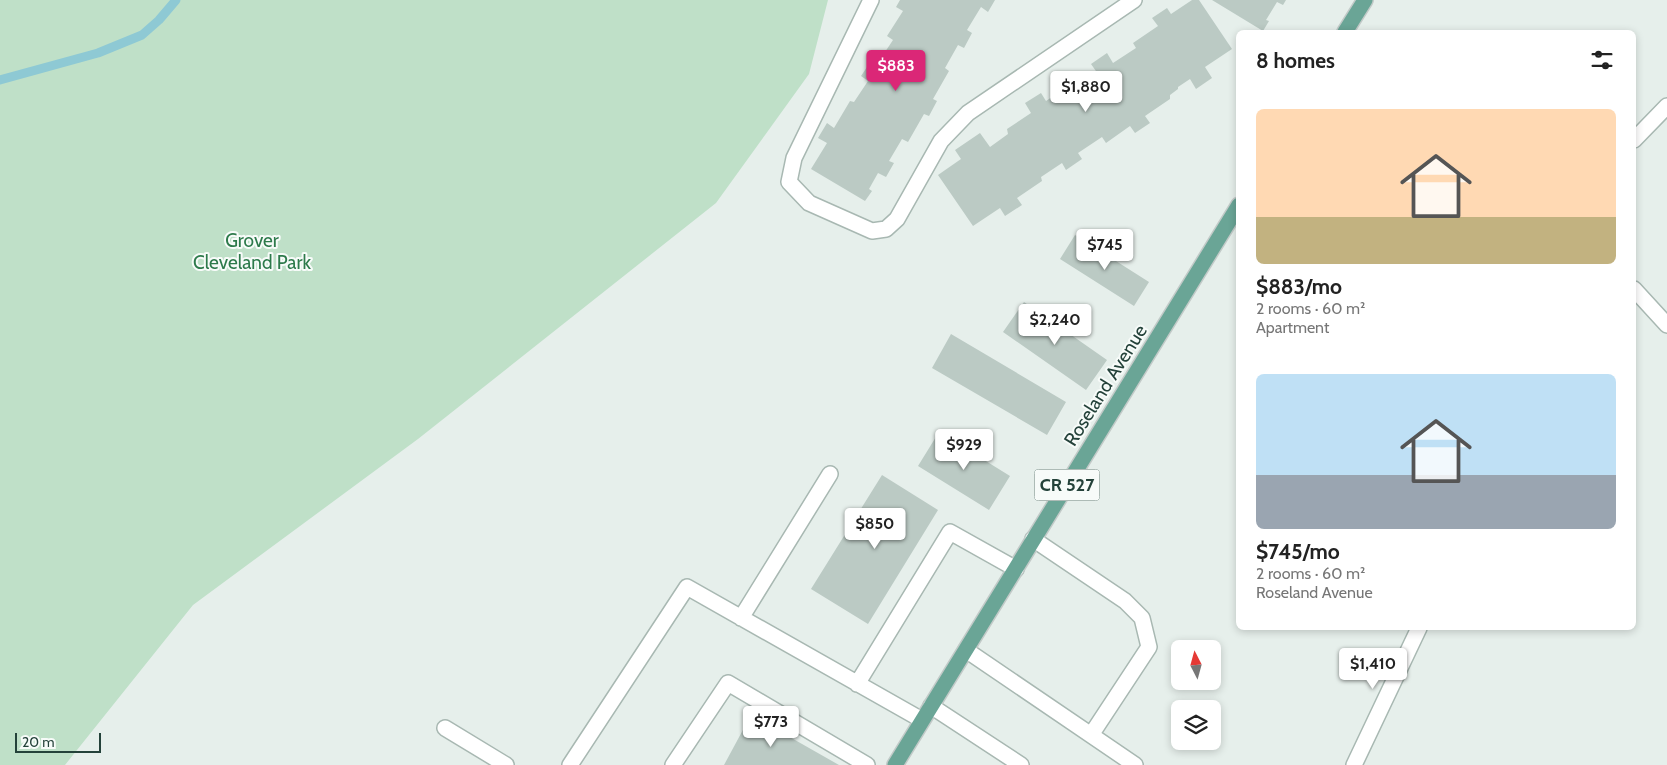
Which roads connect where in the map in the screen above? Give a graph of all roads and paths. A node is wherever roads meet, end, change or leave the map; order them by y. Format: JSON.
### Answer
{"nodes":[{"id":1,"x":871,"y":0,"type":"edge"},
{"id":2,"x":1134,"y":0,"type":"edge"},
{"id":3,"x":1365,"y":0,"type":"edge"},
{"id":4,"x":1346,"y":30,"type":"edge"},
{"id":5,"x":1667,"y":106,"type":"edge"},
{"id":6,"x":1636,"y":138,"type":"edge"},
{"id":7,"x":1236,"y":210,"type":"edge"},
{"id":8,"x":1636,"y":291,"type":"edge"},
{"id":9,"x":1667,"y":324,"type":"edge"},
{"id":10,"x":830,"y":474,"type":"dead end"},
{"id":11,"x":1034,"y":539,"type":"junction"},
{"id":12,"x":1016,"y":569,"type":"junction"},
{"id":13,"x":741,"y":618,"type":"junction"},
{"id":14,"x":1418,"y":630,"type":"edge"},
{"id":15,"x":966,"y":650,"type":"junction"},
{"id":16,"x":857,"y":684,"type":"junction"},
{"id":17,"x":931,"y":706,"type":"junction"},
{"id":18,"x":922,"y":720,"type":"junction"},
{"id":19,"x":445,"y":728,"type":"dead end"},
{"id":20,"x":1092,"y":734,"type":"junction"},
{"id":21,"x":506,"y":765,"type":"edge"},
{"id":22,"x":570,"y":765,"type":"edge"},
{"id":23,"x":673,"y":765,"type":"edge"},
{"id":24,"x":867,"y":765,"type":"edge"},
{"id":25,"x":895,"y":765,"type":"edge"},
{"id":26,"x":1021,"y":765,"type":"edge"},
{"id":27,"x":1135,"y":765,"type":"edge"},
{"id":28,"x":1354,"y":765,"type":"edge"}],
"edges":[{"from":1,"to":2,"type":"street"},
{"from":3,"to":4,"type":"main road"},
{"from":5,"to":6,"type":"street"},
{"from":7,"to":11,"type":"main road","name":"Roseland Avenue","number":"CR 527"},
{"from":8,"to":9,"type":"street"},
{"from":10,"to":13,"type":"street"},
{"from":11,"to":12,"type":"main road","name":"Roseland Avenue","number":"CR 527"},
{"from":11,"to":20,"type":"street"},
{"from":12,"to":15,"type":"main road","name":"Roseland Avenue","number":"CR 527"},
{"from":12,"to":16,"type":"street"},
{"from":13,"to":16,"type":"street"},
{"from":13,"to":22,"type":"street"},
{"from":14,"to":28,"type":"street"},
{"from":15,"to":17,"type":"main road","name":"Roseland Avenue","number":"CR 527"},
{"from":15,"to":20,"type":"street"},
{"from":16,"to":18,"type":"street"},
{"from":17,"to":18,"type":"main road","name":"Roseland Avenue","number":"CR 527"},
{"from":17,"to":26,"type":"street"},
{"from":18,"to":25,"type":"main road","name":"Roseland Avenue","number":"CR 527"},
{"from":19,"to":21,"type":"street"},
{"from":20,"to":27,"type":"street"},
{"from":23,"to":24,"type":"street"}]}
